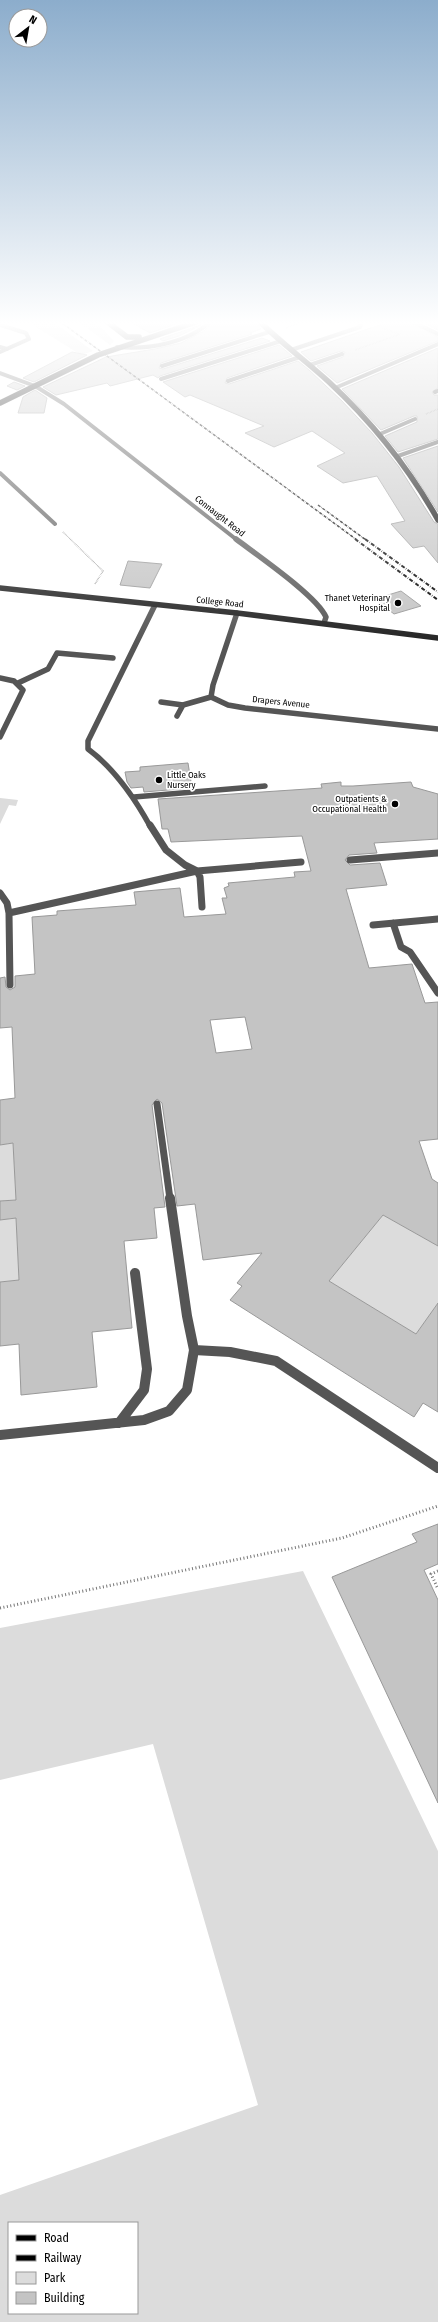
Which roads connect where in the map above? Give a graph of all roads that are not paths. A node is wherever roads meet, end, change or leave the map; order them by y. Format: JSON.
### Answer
{"nodes":[{"id":1,"x":95,"y":428,"type":"edge"},
{"id":2,"x":374,"y":428,"type":"edge"},
{"id":3,"x":394,"y":428,"type":"edge"},
{"id":4,"x":380,"y":434,"type":"junction"},
{"id":5,"x":438,"y":442,"type":"edge"},
{"id":6,"x":398,"y":456,"type":"junction"},
{"id":7,"x":0,"y":473,"type":"edge"},
{"id":8,"x":438,"y":520,"type":"edge"},
{"id":9,"x":55,"y":524,"type":"road end"},
{"id":10,"x":0,"y":588,"type":"edge"},
{"id":11,"x":155,"y":604,"type":"junction"},
{"id":12,"x":238,"y":613,"type":"junction"},
{"id":13,"x":324,"y":623,"type":"junction"},
{"id":14,"x":438,"y":638,"type":"edge"},
{"id":15,"x":113,"y":658,"type":"dead end"},
{"id":16,"x":0,"y":678,"type":"edge"},
{"id":17,"x":18,"y":683,"type":"junction"},
{"id":18,"x":211,"y":697,"type":"junction"},
{"id":19,"x":161,"y":702,"type":"dead end"},
{"id":20,"x":183,"y":705,"type":"junction"},
{"id":21,"x":177,"y":716,"type":"dead end"},
{"id":22,"x":438,"y":729,"type":"edge"},
{"id":23,"x":0,"y":737,"type":"edge"},
{"id":24,"x":265,"y":786,"type":"dead end"},
{"id":25,"x":134,"y":797,"type":"junction"},
{"id":26,"x":438,"y":853,"type":"edge"},
{"id":27,"x":350,"y":860,"type":"dead end"},
{"id":28,"x":301,"y":862,"type":"dead end"},
{"id":29,"x":197,"y":871,"type":"junction"},
{"id":30,"x":0,"y":894,"type":"edge"},
{"id":31,"x":202,"y":907,"type":"dead end"},
{"id":32,"x":9,"y":913,"type":"junction"},
{"id":33,"x":438,"y":919,"type":"edge"},
{"id":34,"x":393,"y":923,"type":"junction"},
{"id":35,"x":373,"y":925,"type":"dead end"},
{"id":36,"x":10,"y":985,"type":"dead end"},
{"id":37,"x":438,"y":993,"type":"edge"},
{"id":38,"x":157,"y":1104,"type":"dead end"},
{"id":39,"x":135,"y":1273,"type":"dead end"},
{"id":40,"x":194,"y":1350,"type":"junction"},
{"id":41,"x":119,"y":1423,"type":"junction"},
{"id":42,"x":0,"y":1435,"type":"edge"},
{"id":43,"x":438,"y":1468,"type":"edge"}],
"edges":[{"from":1,"to":13,"type":"street","name":"Connaught Road"},
{"from":2,"to":4,"type":"main road"},
{"from":3,"to":4,"type":"street"},
{"from":4,"to":6,"type":"main road"},
{"from":5,"to":6,"type":"street"},
{"from":6,"to":8,"type":"main road"},
{"from":7,"to":9,"type":"street"},
{"from":10,"to":11,"type":"main road","name":"College Road"},
{"from":11,"to":12,"type":"main road","name":"College Road"},
{"from":11,"to":25,"type":"street"},
{"from":12,"to":13,"type":"main road","name":"College Road"},
{"from":12,"to":18,"type":"street"},
{"from":13,"to":14,"type":"main road","name":"College Road"},
{"from":15,"to":17,"type":"street"},
{"from":16,"to":17,"type":"street"},
{"from":17,"to":23,"type":"street"},
{"from":18,"to":20,"type":"street"},
{"from":18,"to":22,"type":"street","name":"Drapers Avenue"},
{"from":19,"to":20,"type":"street"},
{"from":20,"to":21,"type":"street"},
{"from":24,"to":25,"type":"street"},
{"from":25,"to":29,"type":"street"},
{"from":26,"to":27,"type":"street"},
{"from":28,"to":29,"type":"street"},
{"from":29,"to":31,"type":"street"},
{"from":29,"to":32,"type":"street"},
{"from":30,"to":32,"type":"street"},
{"from":32,"to":36,"type":"street"},
{"from":33,"to":34,"type":"street"},
{"from":34,"to":35,"type":"street"},
{"from":34,"to":37,"type":"street"},
{"from":38,"to":40,"type":"street"},
{"from":39,"to":41,"type":"street"},
{"from":40,"to":41,"type":"street"},
{"from":40,"to":43,"type":"street"},
{"from":41,"to":42,"type":"street"}]}
